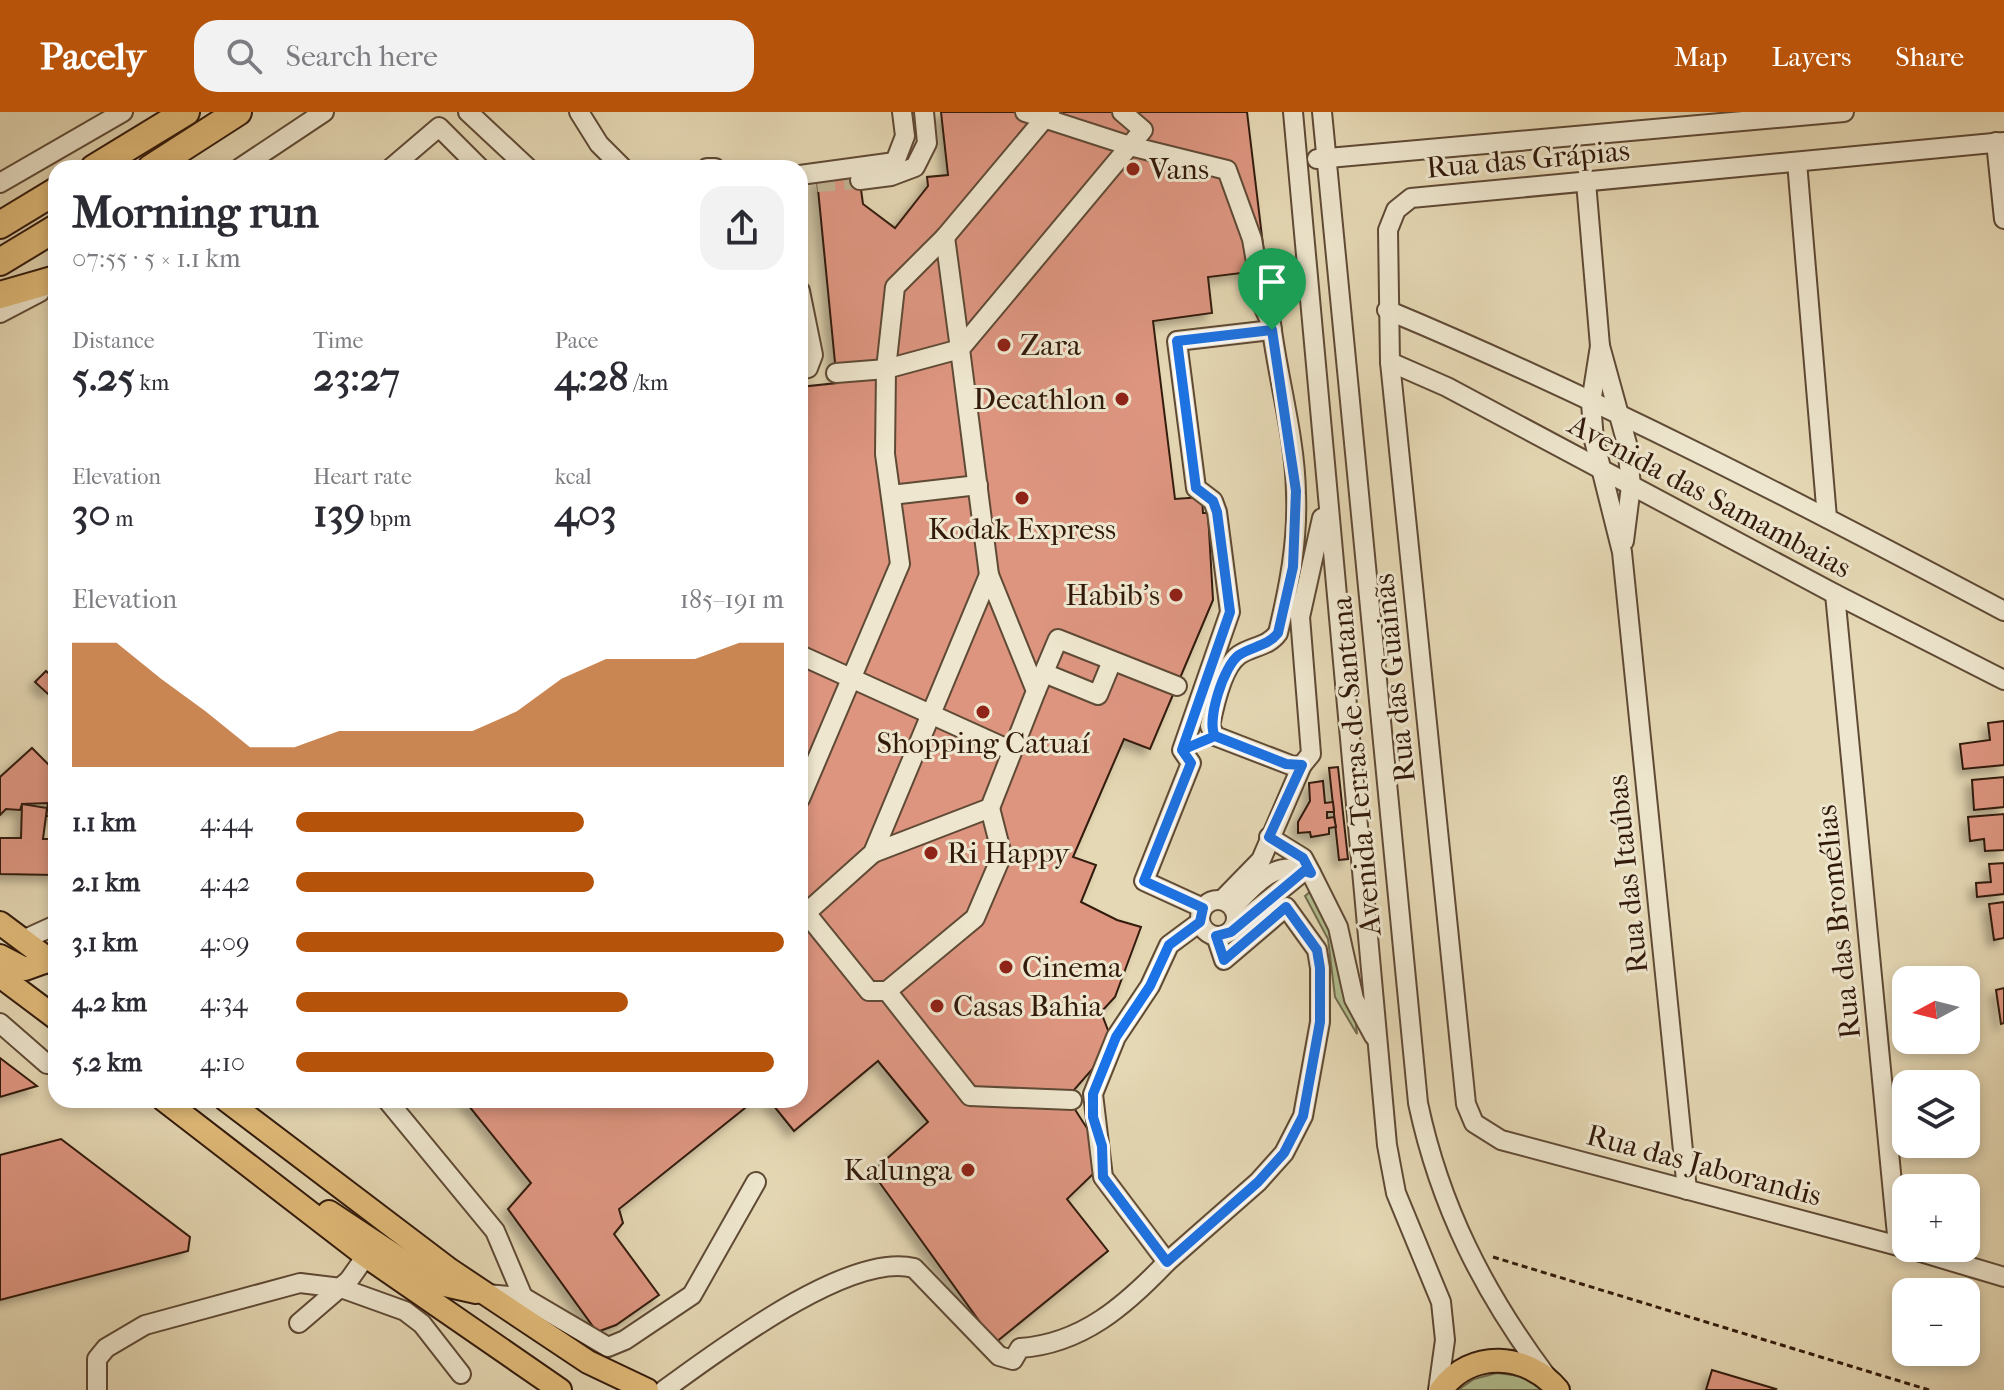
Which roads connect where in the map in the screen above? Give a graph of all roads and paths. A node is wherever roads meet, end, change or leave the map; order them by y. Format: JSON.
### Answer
{"nodes":[{"id":1,"x":123,"y":112,"type":"edge"},
{"id":2,"x":186,"y":112,"type":"edge"},
{"id":3,"x":238,"y":112,"type":"edge"},
{"id":4,"x":468,"y":112,"type":"edge"},
{"id":5,"x":579,"y":112,"type":"edge"},
{"id":6,"x":902,"y":112,"type":"edge"},
{"id":7,"x":924,"y":112,"type":"edge"},
{"id":8,"x":1025,"y":112,"type":"edge"},
{"id":9,"x":1122,"y":112,"type":"edge"},
{"id":10,"x":1293,"y":112,"type":"edge"},
{"id":11,"x":1322,"y":112,"type":"edge"},
{"id":12,"x":1844,"y":112,"type":"edge"},
{"id":13,"x":324,"y":113,"type":"edge"},
{"id":14,"x":1047,"y":115,"type":"edge"},
{"id":15,"x":1729,"y":117,"type":"edge"},
{"id":16,"x":905,"y":136,"type":"junction"},
{"id":17,"x":2000,"y":142,"type":"edge"},
{"id":18,"x":927,"y":143,"type":"junction"},
{"id":19,"x":1130,"y":146,"type":"junction"},
{"id":20,"x":1326,"y":158,"type":"junction"},
{"id":21,"x":107,"y":160,"type":"edge"},
{"id":22,"x":163,"y":160,"type":"edge"},
{"id":23,"x":252,"y":160,"type":"edge"},
{"id":24,"x":400,"y":160,"type":"edge"},
{"id":25,"x":472,"y":160,"type":"edge"},
{"id":26,"x":519,"y":160,"type":"edge"},
{"id":27,"x":615,"y":160,"type":"edge"},
{"id":28,"x":1298,"y":160,"type":"junction"},
{"id":29,"x":1797,"y":162,"type":"junction"},
{"id":30,"x":860,"y":180,"type":"tunnel mouth"},
{"id":31,"x":808,"y":182,"type":"edge"},
{"id":32,"x":1586,"y":182,"type":"junction"},
{"id":33,"x":0,"y":183,"type":"edge"},
{"id":34,"x":48,"y":196,"type":"edge"},
{"id":35,"x":1396,"y":210,"type":"joint"},
{"id":36,"x":2004,"y":219,"type":"edge"},
{"id":37,"x":0,"y":225,"type":"edge"},
{"id":38,"x":48,"y":233,"type":"edge"},
{"id":39,"x":945,"y":237,"type":"junction"},
{"id":40,"x":0,"y":262,"type":"edge"},
{"id":41,"x":48,"y":284,"type":"edge"},
{"id":42,"x":48,"y":286,"type":"edge"},
{"id":43,"x":0,"y":295,"type":"edge"},
{"id":44,"x":1387,"y":310,"type":"junction"},
{"id":45,"x":0,"y":313,"type":"edge"},
{"id":46,"x":808,"y":330,"type":"edge"},
{"id":47,"x":1272,"y":330,"type":"junction"},
{"id":48,"x":1600,"y":346,"type":"junction"},
{"id":49,"x":960,"y":349,"type":"junction"},
{"id":50,"x":1390,"y":362,"type":"junction"},
{"id":51,"x":808,"y":368,"type":"edge"},
{"id":52,"x":886,"y":369,"type":"junction"},
{"id":53,"x":836,"y":373,"type":"dead end"},
{"id":54,"x":1591,"y":403,"type":"junction"},
{"id":55,"x":1619,"y":416,"type":"junction"},
{"id":56,"x":1601,"y":469,"type":"junction"},
{"id":57,"x":978,"y":485,"type":"junction"},
{"id":58,"x":1631,"y":486,"type":"junction"},
{"id":59,"x":891,"y":495,"type":"junction"},
{"id":60,"x":1326,"y":500,"type":"junction"},
{"id":61,"x":1827,"y":518,"type":"junction"},
{"id":62,"x":1622,"y":552,"type":"junction"},
{"id":63,"x":989,"y":575,"type":"junction"},
{"id":64,"x":1835,"y":594,"type":"junction"},
{"id":65,"x":2004,"y":611,"type":"edge"},
{"id":66,"x":808,"y":659,"type":"edge"},
{"id":67,"x":1112,"y":661,"type":"junction"},
{"id":68,"x":1044,"y":673,"type":"junction"},
{"id":69,"x":851,"y":680,"type":"junction"},
{"id":70,"x":2004,"y":680,"type":"edge"},
{"id":71,"x":1177,"y":686,"type":"dead end"},
{"id":72,"x":1036,"y":691,"type":"junction"},
{"id":73,"x":930,"y":715,"type":"junction"},
{"id":74,"x":1215,"y":736,"type":"junction"},
{"id":75,"x":1012,"y":751,"type":"junction"},
{"id":76,"x":1186,"y":756,"type":"junction"},
{"id":77,"x":1302,"y":765,"type":"junction"},
{"id":78,"x":808,"y":780,"type":"edge"},
{"id":79,"x":990,"y":808,"type":"junction"},
{"id":80,"x":1269,"y":837,"type":"junction"},
{"id":81,"x":873,"y":853,"type":"junction"},
{"id":82,"x":1308,"y":872,"type":"junction"},
{"id":83,"x":1228,"y":903,"type":"junction"},
{"id":84,"x":808,"y":905,"type":"edge"},
{"id":85,"x":808,"y":915,"type":"edge"},
{"id":86,"x":1202,"y":915,"type":"junction"},
{"id":87,"x":0,"y":923,"type":"edge"},
{"id":88,"x":1235,"y":927,"type":"junction"},
{"id":89,"x":48,"y":929,"type":"edge"},
{"id":90,"x":1216,"y":936,"type":"junction"},
{"id":91,"x":23,"y":940,"type":"junction"},
{"id":92,"x":0,"y":956,"type":"edge"},
{"id":93,"x":48,"y":956,"type":"edge"},
{"id":94,"x":48,"y":962,"type":"edge"},
{"id":95,"x":0,"y":976,"type":"edge"},
{"id":96,"x":887,"y":991,"type":"junction"},
{"id":97,"x":48,"y":1012,"type":"edge"},
{"id":98,"x":0,"y":1023,"type":"edge"},
{"id":99,"x":1377,"y":1040,"type":"junction"},
{"id":100,"x":48,"y":1064,"type":"edge"},
{"id":101,"x":1072,"y":1100,"type":"dead end"},
{"id":102,"x":175,"y":1108,"type":"edge"},
{"id":103,"x":225,"y":1108,"type":"edge"},
{"id":104,"x":237,"y":1108,"type":"edge"},
{"id":105,"x":394,"y":1108,"type":"edge"},
{"id":106,"x":1488,"y":1133,"type":"joint"},
{"id":107,"x":209,"y":1134,"type":"junction"},
{"id":108,"x":1896,"y":1174,"type":"edge"},
{"id":109,"x":756,"y":1182,"type":"dead end"},
{"id":110,"x":1687,"y":1190,"type":"junction"},
{"id":111,"x":291,"y":1197,"type":"junction"},
{"id":112,"x":1892,"y":1244,"type":"edge"},
{"id":113,"x":1465,"y":1249,"type":"junction"},
{"id":114,"x":366,"y":1256,"type":"junction"},
{"id":115,"x":1167,"y":1262,"type":"junction"},
{"id":116,"x":1954,"y":1262,"type":"edge"},
{"id":117,"x":2004,"y":1277,"type":"edge"},
{"id":118,"x":341,"y":1288,"type":"junction"},
{"id":119,"x":485,"y":1294,"type":"junction"},
{"id":120,"x":523,"y":1297,"type":"junction"},
{"id":121,"x":299,"y":1323,"type":"dead end"},
{"id":122,"x":461,"y":1374,"type":"dead end"},
{"id":123,"x":1555,"y":1386,"type":"edge"},
{"id":124,"x":97,"y":1390,"type":"edge"},
{"id":125,"x":560,"y":1390,"type":"edge"},
{"id":126,"x":647,"y":1390,"type":"edge"},
{"id":127,"x":664,"y":1390,"type":"edge"},
{"id":128,"x":1439,"y":1390,"type":"edge"},
{"id":129,"x":1929,"y":1390,"type":"edge"}],
"edges":[{"from":1,"to":33,"type":"street"},
{"from":2,"to":21,"type":"highway"},
{"from":3,"to":22,"type":"highway"},
{"from":4,"to":26,"type":"street"},
{"from":5,"to":27,"type":"street"},
{"from":6,"to":16,"type":"street"},
{"from":7,"to":18,"type":"street"},
{"from":8,"to":14,"type":"street"},
{"from":9,"to":19,"type":"street"},
{"from":10,"to":28,"type":"street","name":"Avenida Terras de Santana"},
{"from":11,"to":20,"type":"street","name":"Avenida Terras de Santana"},
{"from":12,"to":15,"type":"street"},
{"from":13,"to":23,"type":"street"},
{"from":14,"to":19,"type":"street"},
{"from":14,"to":39,"type":"street"},
{"from":15,"to":20,"type":"street"},
{"from":16,"to":18,"type":"street"},
{"from":16,"to":31,"type":"street"},
{"from":17,"to":29,"type":"street","name":"Rua das Grápias"},
{"from":17,"to":36,"type":"street"},
{"from":18,"to":30,"type":"street"},
{"from":19,"to":47,"type":"street"},
{"from":19,"to":49,"type":"street"},
{"from":20,"to":28,"type":"street"},
{"from":20,"to":113,"type":"street","name":"Avenida Terras de Santana"},
{"from":24,"to":25,"type":"street"},
{"from":28,"to":60,"type":"street","name":"Avenida Terras de Santana"},
{"from":29,"to":32,"type":"street","name":"Rua das Grápias"},
{"from":29,"to":61,"type":"street"},
{"from":32,"to":35,"type":"street","name":"Rua das Grápias"},
{"from":32,"to":48,"type":"street","name":"Rua das Itaúbas"},
{"from":34,"to":37,"type":"highway"},
{"from":35,"to":44,"type":"street","name":"Rua das Guainãs"},
{"from":38,"to":40,"type":"highway"},
{"from":39,"to":49,"type":"street"},
{"from":39,"to":52,"type":"street"},
{"from":41,"to":43,"type":"highway"},
{"from":42,"to":45,"type":"street"},
{"from":44,"to":50,"type":"street","name":"Rua das Guainãs"},
{"from":44,"to":54,"type":"street","name":"Avenida das Samambaias"},
{"from":46,"to":51,"type":"street"},
{"from":47,"to":74,"type":"street"},
{"from":47,"to":76,"type":"street"},
{"from":48,"to":54,"type":"street","name":"Rua das Itaúbas"},
{"from":48,"to":55,"type":"street","name":"Rua das Itaúbas"},
{"from":49,"to":52,"type":"street"},
{"from":49,"to":57,"type":"street"},
{"from":50,"to":56,"type":"street","name":"Avenida das Samambaias"},
{"from":50,"to":106,"type":"street","name":"Rua das Guainãs"},
{"from":52,"to":53,"type":"street"},
{"from":52,"to":59,"type":"street"},
{"from":54,"to":55,"type":"street","name":"Avenida das Samambaias"},
{"from":54,"to":56,"type":"street","name":"Rua das Itaúbas"},
{"from":55,"to":58,"type":"street","name":"Rua das Itaúbas"},
{"from":55,"to":61,"type":"street","name":"Avenida das Samambaias"},
{"from":56,"to":58,"type":"street","name":"Avenida das Samambaias"},
{"from":56,"to":62,"type":"street","name":"Rua das Itaúbas"},
{"from":57,"to":59,"type":"street"},
{"from":57,"to":63,"type":"street"},
{"from":58,"to":62,"type":"street","name":"Rua das Itaúbas"},
{"from":58,"to":64,"type":"street","name":"Avenida das Samambaias"},
{"from":59,"to":69,"type":"street"},
{"from":60,"to":77,"type":"street"},
{"from":60,"to":99,"type":"street","name":"Avenida Terras de Santana"},
{"from":61,"to":65,"type":"street","name":"Avenida das Samambaias"},
{"from":62,"to":110,"type":"street","name":"Rua das Itaúbas"},
{"from":63,"to":72,"type":"street"},
{"from":63,"to":73,"type":"street"},
{"from":64,"to":70,"type":"street","name":"Avenida das Samambaias"},
{"from":64,"to":108,"type":"street","name":"Rua das Bromélias"},
{"from":66,"to":69,"type":"street"},
{"from":67,"to":68,"type":"street"},
{"from":67,"to":68,"type":"street"},
{"from":67,"to":71,"type":"street"},
{"from":68,"to":72,"type":"street"},
{"from":69,"to":73,"type":"street"},
{"from":69,"to":78,"type":"street"},
{"from":72,"to":75,"type":"street"},
{"from":73,"to":75,"type":"street"},
{"from":73,"to":81,"type":"street"},
{"from":74,"to":76,"type":"street"},
{"from":74,"to":77,"type":"street"},
{"from":75,"to":79,"type":"street"},
{"from":76,"to":86,"type":"street"},
{"from":77,"to":80,"type":"street"},
{"from":79,"to":81,"type":"street"},
{"from":79,"to":96,"type":"street"},
{"from":80,"to":82,"type":"street"},
{"from":80,"to":83,"type":"street"},
{"from":81,"to":84,"type":"street"},
{"from":82,"to":83,"type":"street"},
{"from":82,"to":88,"type":"street"},
{"from":82,"to":99,"type":"street"},
{"from":83,"to":86,"type":"street"},
{"from":83,"to":88,"type":"street"},
{"from":85,"to":96,"type":"street"},
{"from":86,"to":90,"type":"street"},
{"from":86,"to":115,"type":"street"},
{"from":87,"to":91,"type":"main road"},
{"from":88,"to":90,"type":"street"},
{"from":89,"to":91,"type":"street"},
{"from":90,"to":115,"type":"street"},
{"from":91,"to":93,"type":"main road"},
{"from":92,"to":94,"type":"main road"},
{"from":95,"to":97,"type":"main road"},
{"from":96,"to":101,"type":"street"},
{"from":98,"to":100,"type":"street"},
{"from":99,"to":128,"type":"street","name":"Avenida Terras de Santana"},
{"from":102,"to":107,"type":"main road"},
{"from":103,"to":107,"type":"main road"},
{"from":104,"to":119,"type":"main road"},
{"from":105,"to":120,"type":"street"},
{"from":106,"to":110,"type":"street","name":"Rua das Jaborandis"},
{"from":107,"to":111,"type":"main road"},
{"from":109,"to":120,"type":"street"},
{"from":110,"to":112,"type":"street","name":"Rua das Jaborandis"},
{"from":111,"to":114,"type":"main road"},
{"from":111,"to":119,"type":"main road"},
{"from":113,"to":123,"type":"street","name":"Avenida Terras de Santana"},
{"from":113,"to":129,"type":"path"},
{"from":114,"to":118,"type":"street"},
{"from":114,"to":125,"type":"main road"},
{"from":115,"to":127,"type":"street"},
{"from":116,"to":117,"type":"street","name":"Rua das Jaborandis"},
{"from":118,"to":121,"type":"street"},
{"from":118,"to":122,"type":"street"},
{"from":118,"to":124,"type":"street"},
{"from":119,"to":120,"type":"street"},
{"from":119,"to":126,"type":"main road"},
{"from":123,"to":128,"type":"main road"}]}
